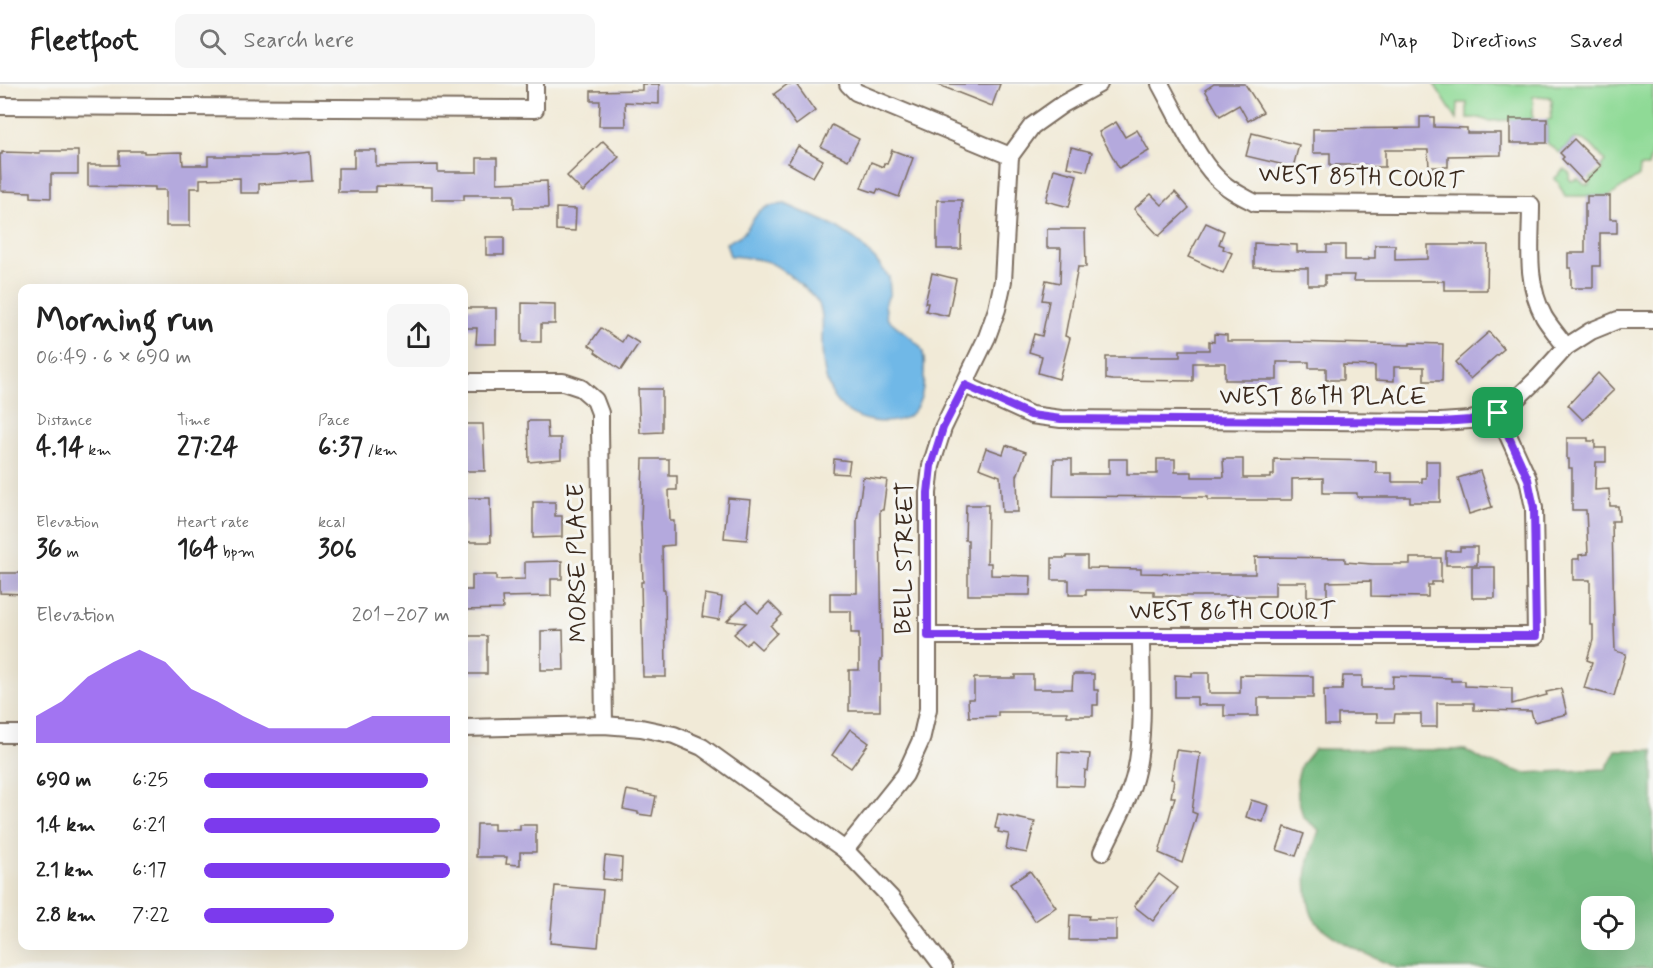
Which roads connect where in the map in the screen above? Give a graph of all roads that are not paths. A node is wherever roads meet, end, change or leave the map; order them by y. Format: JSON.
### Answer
{"nodes":[{"id":1,"x":535,"y":84,"type":"edge"},
{"id":2,"x":848,"y":84,"type":"edge"},
{"id":3,"x":1099,"y":84,"type":"edge"},
{"id":4,"x":1160,"y":84,"type":"edge"},
{"id":5,"x":0,"y":106,"type":"edge"},
{"id":6,"x":1010,"y":156,"type":"junction"},
{"id":7,"x":1653,"y":320,"type":"edge"},
{"id":8,"x":1566,"y":347,"type":"junction"},
{"id":9,"x":468,"y":382,"type":"edge"},
{"id":10,"x":965,"y":385,"type":"junction"},
{"id":11,"x":1498,"y":413,"type":"junction"},
{"id":12,"x":928,"y":636,"type":"junction"},
{"id":13,"x":1141,"y":636,"type":"junction"},
{"id":14,"x":604,"y":725,"type":"junction"},
{"id":15,"x":468,"y":728,"type":"edge"},
{"id":16,"x":0,"y":734,"type":"edge"},
{"id":17,"x":18,"y":734,"type":"edge"},
{"id":18,"x":845,"y":850,"type":"junction"},
{"id":19,"x":1102,"y":852,"type":"dead end"},
{"id":20,"x":944,"y":968,"type":"edge"}],
"edges":[{"from":1,"to":5,"type":"street"},
{"from":2,"to":6,"type":"street"},
{"from":3,"to":6,"type":"street"},
{"from":4,"to":8,"type":"street","name":"WEST 85TH COURT"},
{"from":6,"to":10,"type":"street","name":"BELL STREET"},
{"from":7,"to":8,"type":"street","name":"WEST 86TH PLACE"},
{"from":8,"to":11,"type":"street","name":"WEST 86TH PLACE"},
{"from":9,"to":14,"type":"street","name":"MORSE PLACE"},
{"from":10,"to":11,"type":"street","name":"WEST 86TH PLACE"},
{"from":10,"to":12,"type":"street","name":"BELL STREET"},
{"from":11,"to":13,"type":"street","name":"WEST 86TH COURT"},
{"from":12,"to":13,"type":"street","name":"WEST 86TH COURT"},
{"from":12,"to":18,"type":"street","name":"BELL STREET"},
{"from":13,"to":19,"type":"street"},
{"from":14,"to":15,"type":"street"},
{"from":14,"to":18,"type":"street"},
{"from":16,"to":17,"type":"street"},
{"from":18,"to":20,"type":"street"}]}
